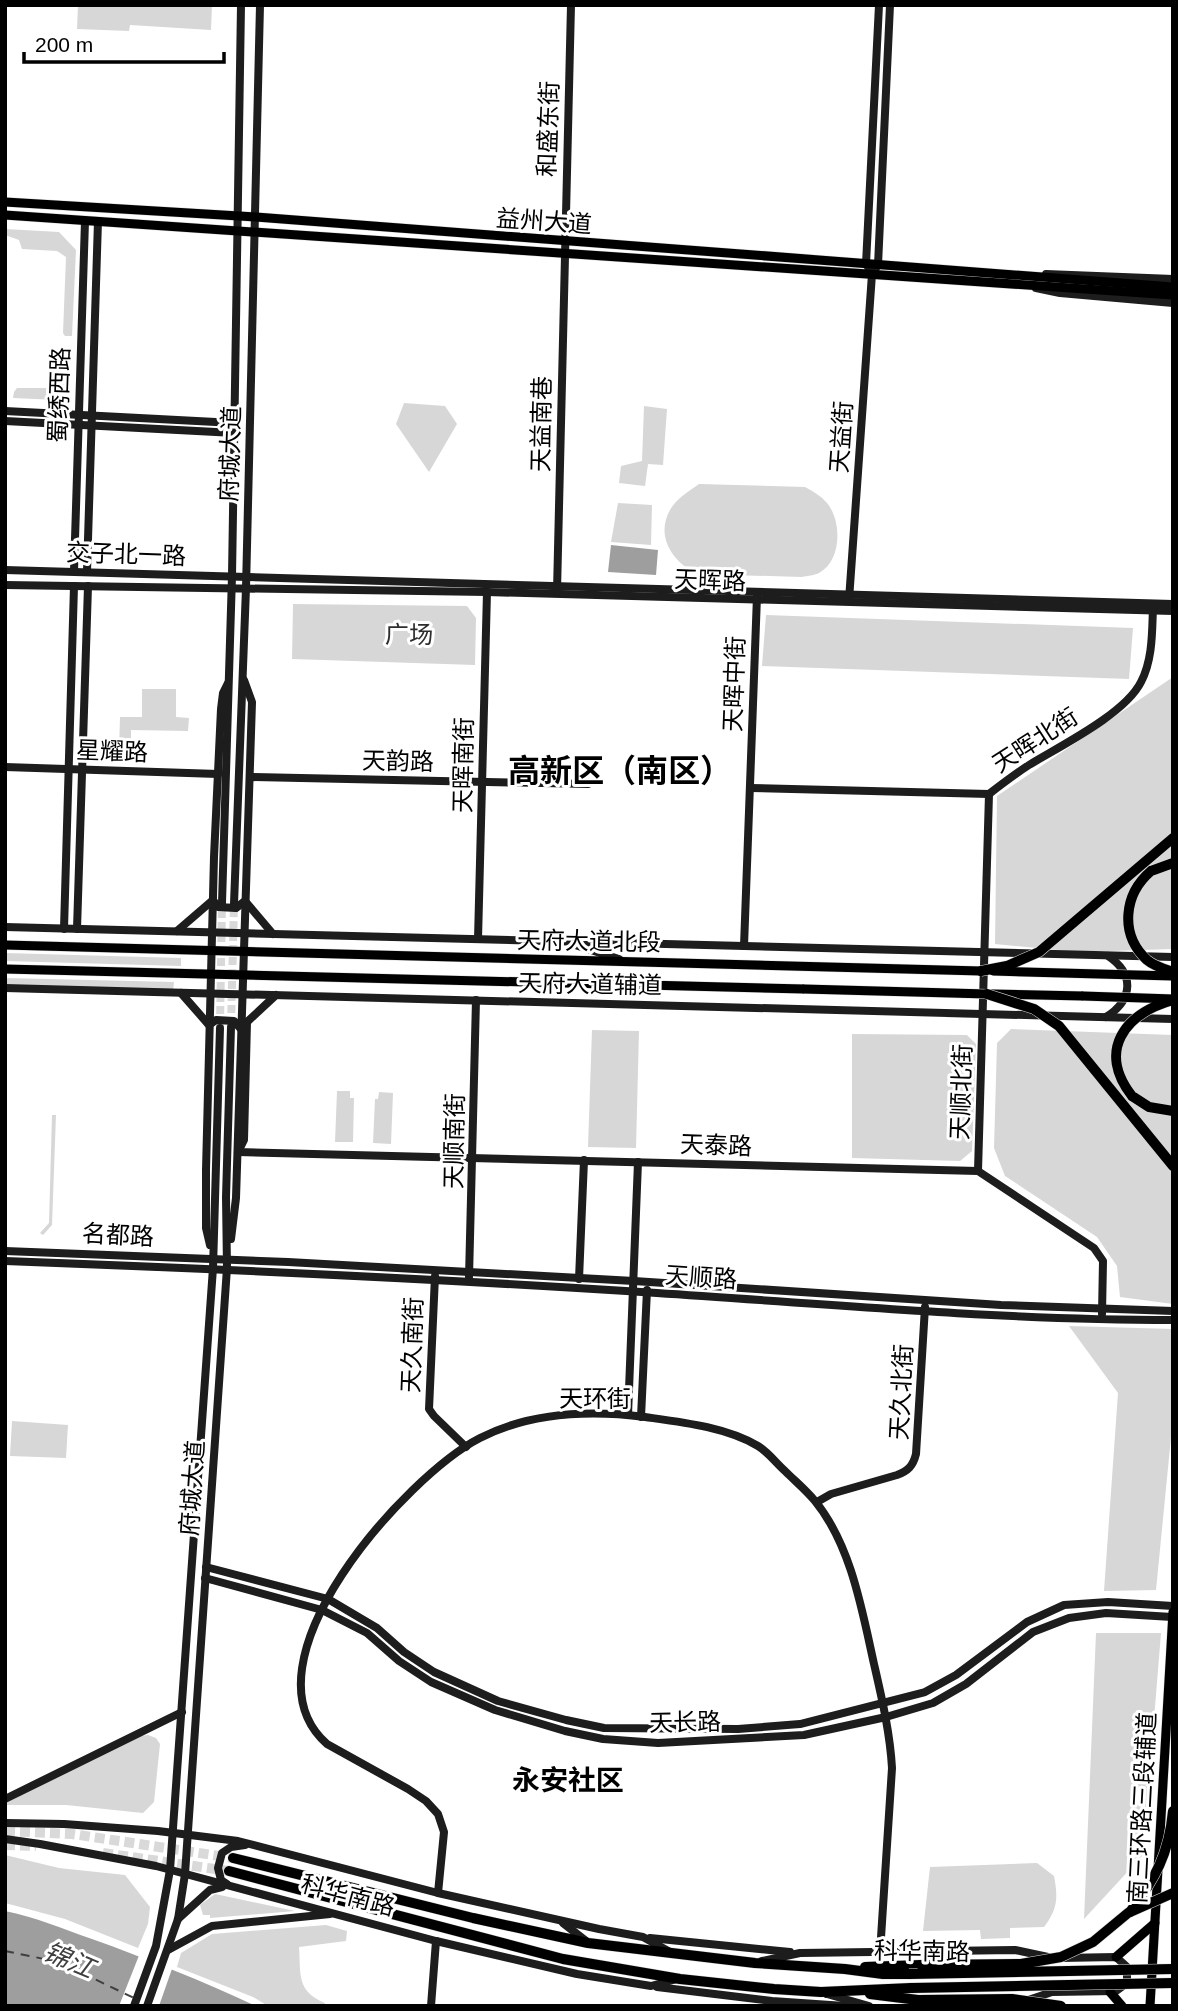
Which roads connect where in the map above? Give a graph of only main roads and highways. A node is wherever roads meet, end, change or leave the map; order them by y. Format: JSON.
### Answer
{"nodes":[{"id":1,"x":5,"y":202,"type":"edge"},
{"id":2,"x":5,"y":215,"type":"edge"},
{"id":3,"x":1020,"y":280,"type":"junction"},
{"id":4,"x":1079,"y":285,"type":"junction"},
{"id":5,"x":1173,"y":287,"type":"edge"},
{"id":6,"x":1173,"y":295,"type":"edge"},
{"id":7,"x":1173,"y":838,"type":"edge"},
{"id":8,"x":1173,"y":863,"type":"edge"},
{"id":9,"x":5,"y":946,"type":"edge"},
{"id":10,"x":5,"y":969,"type":"edge"},
{"id":11,"x":981,"y":971,"type":"junction"},
{"id":12,"x":1173,"y":974,"type":"edge"},
{"id":13,"x":987,"y":994,"type":"junction"},
{"id":14,"x":1173,"y":1000,"type":"edge"},
{"id":15,"x":1173,"y":1111,"type":"edge"},
{"id":16,"x":1173,"y":1166,"type":"edge"},
{"id":17,"x":1173,"y":1612,"type":"edge"},
{"id":18,"x":1172,"y":1617,"type":"edge"},
{"id":19,"x":1173,"y":1811,"type":"edge"},
{"id":20,"x":233,"y":1858,"type":"tunnel mouth"},
{"id":21,"x":229,"y":1871,"type":"tunnel mouth"},
{"id":22,"x":1173,"y":1893,"type":"edge"},
{"id":23,"x":1128,"y":1913,"type":"junction"},
{"id":24,"x":1155,"y":1923,"type":"junction"},
{"id":25,"x":1116,"y":1957,"type":"road end"},
{"id":26,"x":845,"y":1969,"type":"junction"},
{"id":27,"x":1173,"y":1969,"type":"edge"},
{"id":28,"x":1173,"y":1983,"type":"edge"},
{"id":29,"x":845,"y":1991,"type":"junction"},
{"id":30,"x":1110,"y":1992,"type":"road end"},
{"id":31,"x":1061,"y":2006,"type":"edge"},
{"id":32,"x":1122,"y":2006,"type":"edge"},
{"id":33,"x":1150,"y":2006,"type":"edge"}],
"edges":[{"from":1,"to":3,"type":"main road","name":"益州大道"},
{"from":2,"to":3,"type":"main road","name":"益州大道"},
{"from":3,"to":4,"type":"main road","name":"益州大道"},
{"from":4,"to":5,"type":"main road"},
{"from":4,"to":6,"type":"main road"},
{"from":7,"to":11,"type":"highway","bridge":true},
{"from":8,"to":12,"type":"highway","bridge":true},
{"from":9,"to":11,"type":"main road","name":"天府大道北段"},
{"from":10,"to":13,"type":"main road","name":"天府大道北段","bridge":true},
{"from":11,"to":12,"type":"main road","name":"天府大道北段","bridge":true},
{"from":13,"to":14,"type":"main road","name":"天府大道北段","bridge":true},
{"from":13,"to":16,"type":"highway","bridge":true},
{"from":14,"to":15,"type":"highway","bridge":true},
{"from":17,"to":18,"type":"main road","name":"南三环路三段辅道"},
{"from":18,"to":24,"type":"main road","name":"南三环路三段辅道"},
{"from":19,"to":23,"type":"highway","bridge":true},
{"from":20,"to":26,"type":"highway","name":"科华南路"},
{"from":21,"to":29,"type":"highway","name":"科华南路"},
{"from":22,"to":23,"type":"highway","bridge":true},
{"from":23,"to":26,"type":"highway","bridge":true},
{"from":24,"to":25,"type":"main road"},
{"from":24,"to":33,"type":"main road","name":"南三环路三段辅道"},
{"from":26,"to":27,"type":"highway","name":"科华南路","bridge":true},
{"from":28,"to":29,"type":"highway","name":"科华南路","bridge":true},
{"from":29,"to":31,"type":"highway","bridge":true},
{"from":30,"to":32,"type":"main road"}]}
